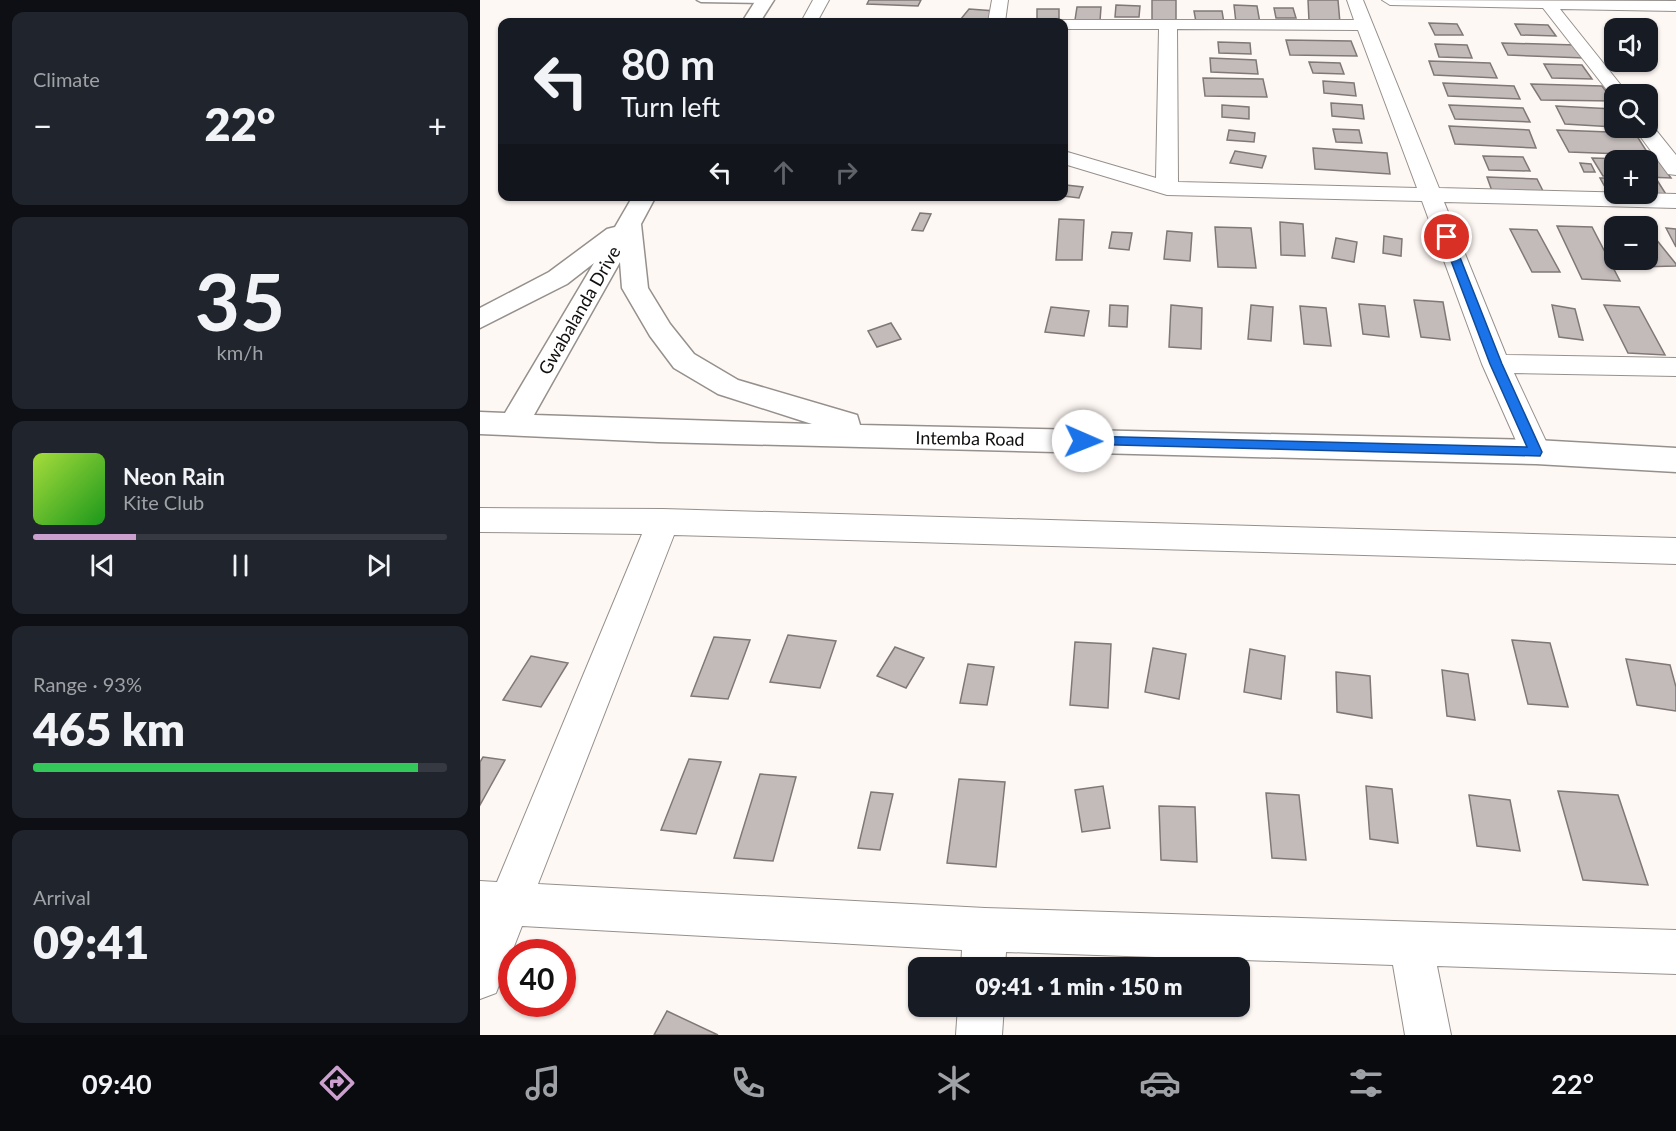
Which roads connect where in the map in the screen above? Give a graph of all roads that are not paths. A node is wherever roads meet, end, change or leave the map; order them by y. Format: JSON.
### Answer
{"nodes":[{"id":1,"x":701,"y":0,"type":"edge"},
{"id":2,"x":821,"y":0,"type":"edge"},
{"id":3,"x":1000,"y":0,"type":"edge"},
{"id":4,"x":1355,"y":0,"type":"edge"},
{"id":5,"x":1390,"y":0,"type":"edge"},
{"id":6,"x":764,"y":1,"type":"edge"},
{"id":7,"x":1548,"y":4,"type":"junction"},
{"id":8,"x":1676,"y":6,"type":"edge"},
{"id":9,"x":753,"y":18,"type":"edge"},
{"id":10,"x":811,"y":18,"type":"edge"},
{"id":11,"x":998,"y":18,"type":"edge"},
{"id":12,"x":1068,"y":24,"type":"edge"},
{"id":13,"x":1168,"y":24,"type":"junction"},
{"id":14,"x":1364,"y":25,"type":"junction"},
{"id":15,"x":1610,"y":84,"type":"edge"},
{"id":16,"x":1652,"y":138,"type":"edge"},
{"id":17,"x":1068,"y":158,"type":"edge"},
{"id":18,"x":1676,"y":169,"type":"edge"},
{"id":19,"x":1167,"y":188,"type":"junction"},
{"id":20,"x":1431,"y":195,"type":"junction"},
{"id":21,"x":642,"y":201,"type":"edge"},
{"id":22,"x":1676,"y":201,"type":"edge"},
{"id":23,"x":629,"y":223,"type":"junction"},
{"id":24,"x":480,"y":319,"type":"edge"},
{"id":25,"x":1496,"y":364,"type":"junction"},
{"id":26,"x":1676,"y":367,"type":"edge"},
{"id":27,"x":480,"y":423,"type":"edge"},
{"id":28,"x":514,"y":424,"type":"junction"},
{"id":29,"x":893,"y":436,"type":"junction"},
{"id":30,"x":1536,"y":452,"type":"junction"},
{"id":31,"x":1676,"y":460,"type":"edge"},
{"id":32,"x":480,"y":520,"type":"edge"},
{"id":33,"x":663,"y":522,"type":"junction"},
{"id":34,"x":1676,"y":551,"type":"edge"},
{"id":35,"x":495,"y":902,"type":"edge"},
{"id":36,"x":1411,"y":943,"type":"junction"},
{"id":37,"x":984,"y":949,"type":"edge"},
{"id":38,"x":1676,"y":952,"type":"edge"},
{"id":39,"x":480,"y":977,"type":"edge"},
{"id":40,"x":980,"y":1017,"type":"edge"},
{"id":41,"x":979,"y":1035,"type":"edge"},
{"id":42,"x":1428,"y":1035,"type":"edge"}],
"edges":[{"from":1,"to":6,"type":"lane"},
{"from":2,"to":10,"type":"street"},
{"from":3,"to":11,"type":"street"},
{"from":4,"to":14,"type":"street"},
{"from":5,"to":7,"type":"street"},
{"from":6,"to":9,"type":"street"},
{"from":7,"to":8,"type":"street"},
{"from":7,"to":15,"type":"street"},
{"from":12,"to":13,"type":"street"},
{"from":13,"to":14,"type":"street"},
{"from":13,"to":19,"type":"street"},
{"from":14,"to":20,"type":"street"},
{"from":16,"to":18,"type":"street"},
{"from":17,"to":19,"type":"street"},
{"from":19,"to":20,"type":"street"},
{"from":20,"to":22,"type":"street"},
{"from":20,"to":25,"type":"street"},
{"from":21,"to":23,"type":"street","name":"Gwabalanda Drive"},
{"from":23,"to":24,"type":"street"},
{"from":23,"to":28,"type":"street","name":"Gwabalanda Drive"},
{"from":23,"to":29,"type":"street"},
{"from":25,"to":26,"type":"street"},
{"from":25,"to":30,"type":"street"},
{"from":27,"to":28,"type":"street","name":"Intemba Road"},
{"from":28,"to":29,"type":"street","name":"Intemba Road"},
{"from":29,"to":30,"type":"street","name":"Intemba Road"},
{"from":30,"to":31,"type":"street","name":"Intemba Road"},
{"from":32,"to":33,"type":"street"},
{"from":33,"to":34,"type":"street"},
{"from":33,"to":35,"type":"street"},
{"from":35,"to":37,"type":"street"},
{"from":35,"to":39,"type":"street"},
{"from":36,"to":37,"type":"street"},
{"from":36,"to":38,"type":"street"},
{"from":36,"to":42,"type":"street"},
{"from":40,"to":41,"type":"street"}]}
